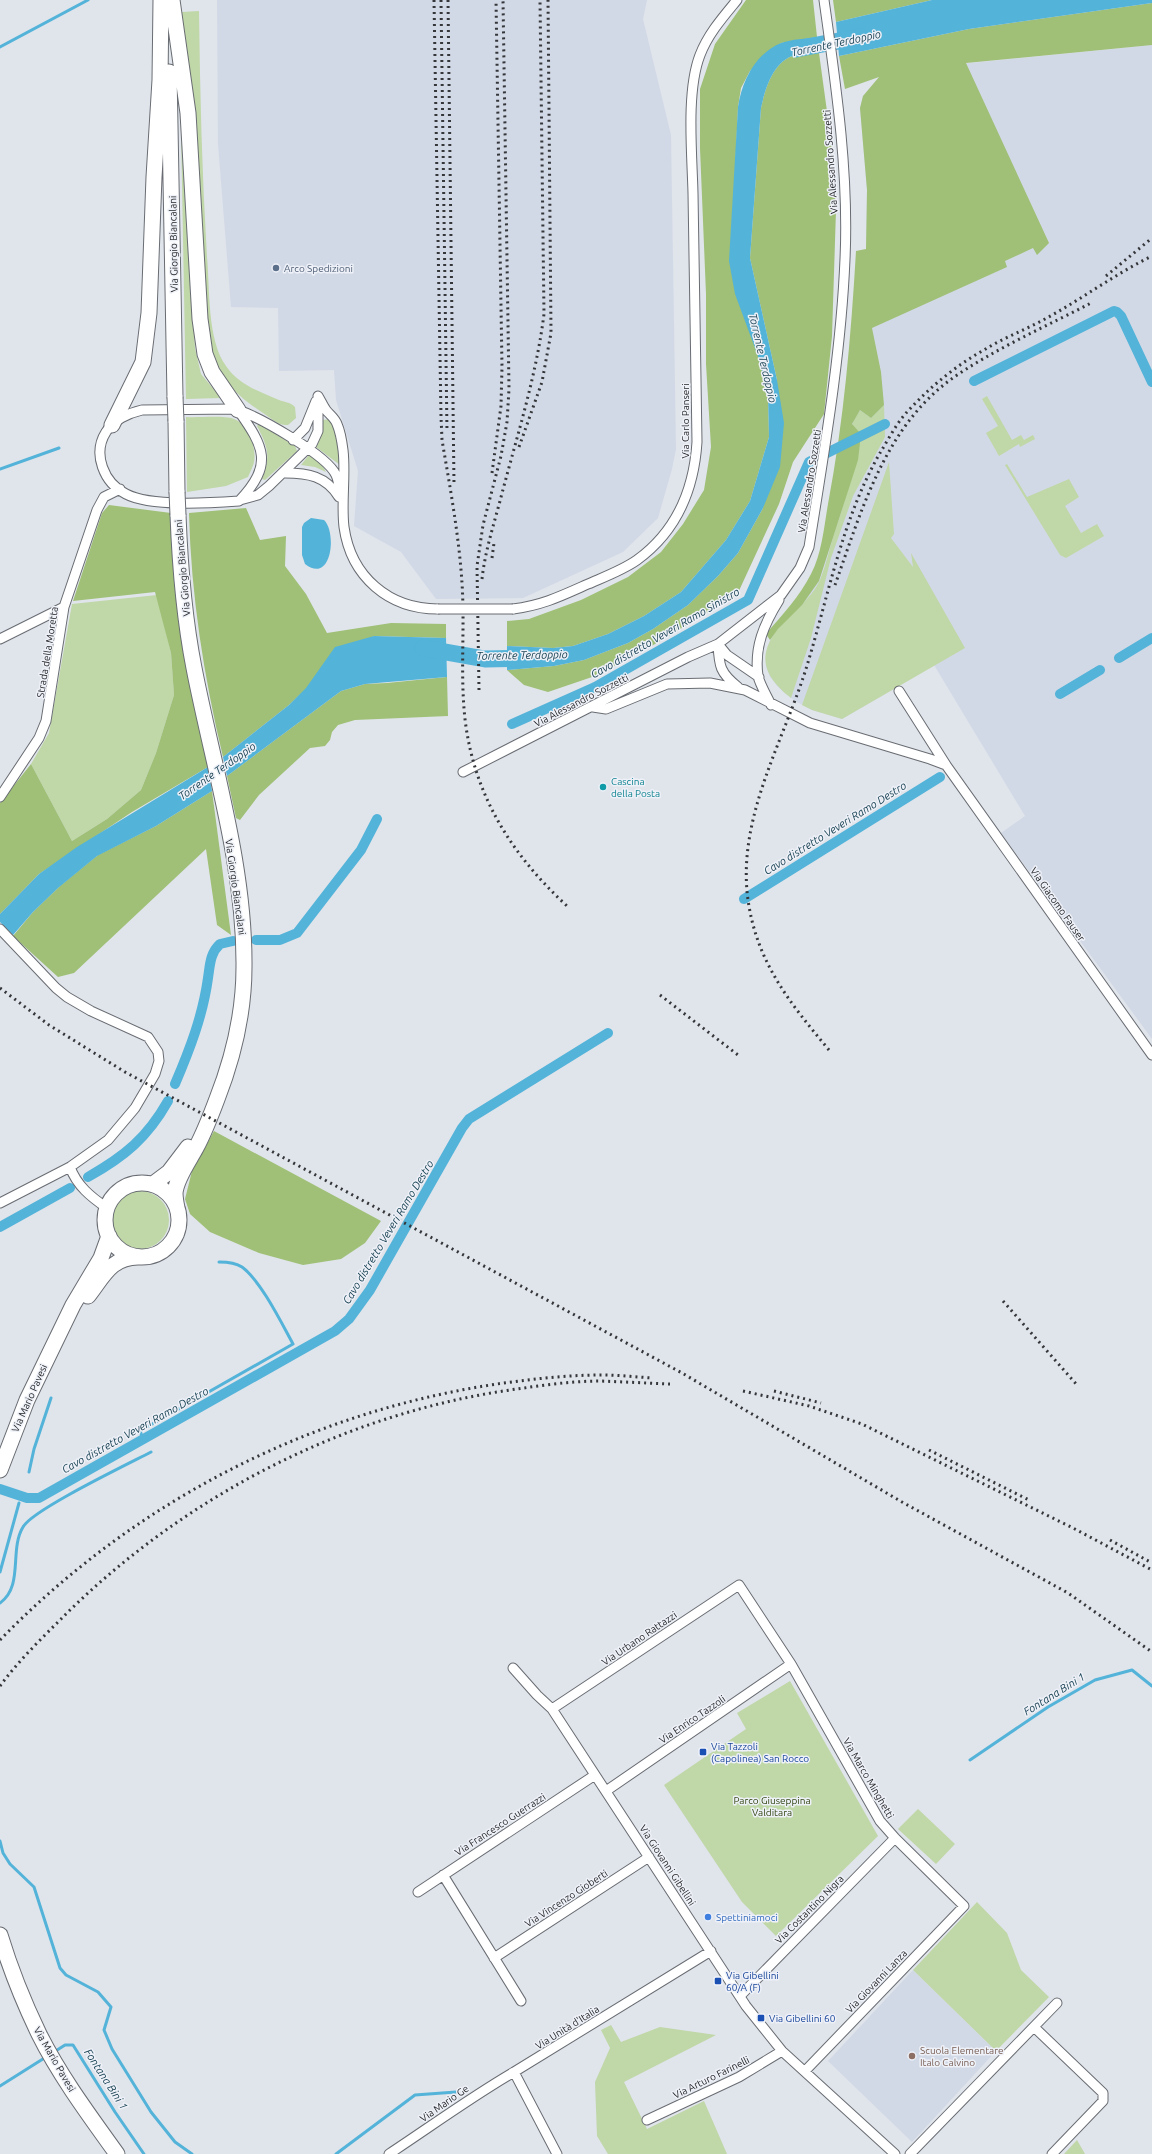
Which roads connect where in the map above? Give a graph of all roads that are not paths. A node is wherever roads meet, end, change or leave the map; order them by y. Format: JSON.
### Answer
{"nodes":[{"id":1,"x":162,"y":0,"type":"edge"},
{"id":2,"x":166,"y":0,"type":"edge"},
{"id":3,"x":172,"y":0,"type":"edge"},
{"id":4,"x":737,"y":0,"type":"edge"},
{"id":5,"x":824,"y":5,"type":"edge"},
{"id":6,"x":318,"y":396,"type":"junction"},
{"id":7,"x":238,"y":410,"type":"junction"},
{"id":8,"x":112,"y":425,"type":"junction"},
{"id":9,"x":294,"y":440,"type":"junction"},
{"id":10,"x":308,"y":450,"type":"junction"},
{"id":11,"x":285,"y":473,"type":"junction"},
{"id":12,"x":120,"y":489,"type":"junction"},
{"id":13,"x":239,"y":501,"type":"junction"},
{"id":14,"x":343,"y":503,"type":"junction"},
{"id":15,"x":782,"y":595,"type":"junction"},
{"id":16,"x":64,"y":607,"type":"junction"},
{"id":17,"x":0,"y":639,"type":"edge"},
{"id":18,"x":718,"y":644,"type":"junction"},
{"id":19,"x":758,"y":677,"type":"junction"},
{"id":20,"x":739,"y":688,"type":"junction"},
{"id":21,"x":899,"y":691,"type":"dead end"},
{"id":22,"x":771,"y":704,"type":"junction"},
{"id":23,"x":593,"y":707,"type":"junction"},
{"id":24,"x":946,"y":765,"type":"junction"},
{"id":25,"x":463,"y":772,"type":"dead end"},
{"id":26,"x":0,"y":796,"type":"edge"},
{"id":27,"x":0,"y":929,"type":"edge"},
{"id":28,"x":1152,"y":1055,"type":"edge"},
{"id":29,"x":205,"y":1124,"type":"junction"},
{"id":30,"x":70,"y":1167,"type":"junction"},
{"id":31,"x":152,"y":1184,"type":"junction"},
{"id":32,"x":0,"y":1203,"type":"edge"},
{"id":33,"x":107,"y":1208,"type":"junction"},
{"id":34,"x":177,"y":1208,"type":"junction"},
{"id":35,"x":109,"y":1236,"type":"junction"},
{"id":36,"x":138,"y":1256,"type":"junction"},
{"id":37,"x":63,"y":1329,"type":"junction"},
{"id":38,"x":0,"y":1470,"type":"edge"},
{"id":39,"x":739,"y":1585,"type":"joint"},
{"id":40,"x":791,"y":1664,"type":"junction"},
{"id":41,"x":513,"y":1668,"type":"dead end"},
{"id":42,"x":552,"y":1709,"type":"junction"},
{"id":43,"x":595,"y":1775,"type":"junction"},
{"id":44,"x":606,"y":1791,"type":"junction"},
{"id":45,"x":895,"y":1838,"type":"junction"},
{"id":46,"x":649,"y":1857,"type":"junction"},
{"id":47,"x":443,"y":1875,"type":"junction"},
{"id":48,"x":418,"y":1892,"type":"dead end"},
{"id":49,"x":964,"y":1906,"type":"joint"},
{"id":50,"x":0,"y":1935,"type":"edge"},
{"id":51,"x":711,"y":1951,"type":"junction"},
{"id":52,"x":494,"y":1958,"type":"junction"},
{"id":53,"x":740,"y":1996,"type":"junction"},
{"id":54,"x":521,"y":2001,"type":"dead end"},
{"id":55,"x":1057,"y":2003,"type":"dead end"},
{"id":56,"x":1034,"y":2027,"type":"junction"},
{"id":57,"x":782,"y":2051,"type":"junction"},
{"id":58,"x":805,"y":2071,"type":"junction"},
{"id":59,"x":514,"y":2072,"type":"junction"},
{"id":60,"x":647,"y":2120,"type":"dead end"},
{"id":61,"x":117,"y":2154,"type":"edge"},
{"id":62,"x":389,"y":2154,"type":"edge"},
{"id":63,"x":557,"y":2154,"type":"edge"},
{"id":64,"x":895,"y":2154,"type":"edge"},
{"id":65,"x":910,"y":2154,"type":"edge"},
{"id":66,"x":1052,"y":2154,"type":"edge"}],
"edges":[{"from":1,"to":8,"type":"main road"},
{"from":2,"to":29,"type":"main road","name":"Via Giorgio Biancalani","bridge":true},
{"from":3,"to":7,"type":"main road"},
{"from":4,"to":14,"type":"street","name":"Via Carlo Panseri","bridge":true},
{"from":5,"to":15,"type":"street","name":"Via Alessandro Sozzetti"},
{"from":6,"to":9,"type":"street"},
{"from":6,"to":10,"type":"street"},
{"from":6,"to":14,"type":"street","name":"Via Carlo Panseri"},
{"from":7,"to":8,"type":"street"},
{"from":7,"to":9,"type":"street","name":"Via Carlo Panseri"},
{"from":7,"to":13,"type":"street"},
{"from":8,"to":12,"type":"street"},
{"from":9,"to":10,"type":"street","name":"Via Carlo Panseri"},
{"from":10,"to":11,"type":"street"},
{"from":10,"to":14,"type":"street","name":"Via Carlo Panseri"},
{"from":11,"to":13,"type":"street"},
{"from":11,"to":14,"type":"street"},
{"from":12,"to":13,"type":"street"},
{"from":12,"to":16,"type":"street","name":"Strada della Moretta"},
{"from":15,"to":18,"type":"street","name":"Via Alessandro Sozzetti"},
{"from":15,"to":19,"type":"street"},
{"from":16,"to":17,"type":"street"},
{"from":16,"to":26,"type":"street","name":"Strada della Moretta"},
{"from":18,"to":19,"type":"street"},
{"from":18,"to":20,"type":"street"},
{"from":18,"to":23,"type":"street","name":"Via Alessandro Sozzetti"},
{"from":19,"to":22,"type":"street"},
{"from":20,"to":22,"type":"street"},
{"from":20,"to":23,"type":"street"},
{"from":21,"to":24,"type":"street","name":"Via Giacomo Fauser"},
{"from":22,"to":24,"type":"street"},
{"from":23,"to":25,"type":"street","name":"Via Alessandro Sozzetti"},
{"from":24,"to":28,"type":"street","name":"Via Giacomo Fauser"},
{"from":27,"to":30,"type":"street"},
{"from":29,"to":31,"type":"main road"},
{"from":29,"to":34,"type":"main road"},
{"from":30,"to":32,"type":"street"},
{"from":30,"to":33,"type":"street"},
{"from":31,"to":33,"type":"main road"},
{"from":31,"to":34,"type":"main road"},
{"from":33,"to":35,"type":"main road"},
{"from":34,"to":36,"type":"main road"},
{"from":35,"to":36,"type":"main road"},
{"from":35,"to":37,"type":"main road"},
{"from":36,"to":37,"type":"main road"},
{"from":37,"to":38,"type":"main road","name":"Via Mario Pavesi"},
{"from":39,"to":40,"type":"street","name":"Via Marco Minghetti"},
{"from":39,"to":42,"type":"street","name":"Via Urbano Rattazzi"},
{"from":40,"to":44,"type":"street","name":"Via Enrico Tazzoli"},
{"from":40,"to":45,"type":"street","name":"Via Marco Minghetti"},
{"from":41,"to":42,"type":"street","name":"Via Giovanni Gibellini"},
{"from":42,"to":43,"type":"street","name":"Via Giovanni Gibellini"},
{"from":43,"to":44,"type":"street","name":"Via Giovanni Gibellini"},
{"from":43,"to":47,"type":"street","name":"Via Francesco Guerrazzi"},
{"from":44,"to":46,"type":"street","name":"Via Giovanni Gibellini"},
{"from":45,"to":49,"type":"street","name":"Via Marco Minghetti"},
{"from":45,"to":53,"type":"street","name":"Via Costantino Nigra"},
{"from":46,"to":51,"type":"street","name":"Via Giovanni Gibellini"},
{"from":46,"to":52,"type":"street","name":"Via Vincenzo Gioberti"},
{"from":47,"to":48,"type":"street","name":"Via Francesco Guerrazzi"},
{"from":47,"to":52,"type":"street"},
{"from":49,"to":58,"type":"street","name":"Via Giovanni Lanza"},
{"from":50,"to":61,"type":"main road","name":"Via Mario Pavesi"},
{"from":51,"to":53,"type":"street","name":"Via Giovanni Gibellini"},
{"from":51,"to":59,"type":"street","name":"Via Unità d'Italia"},
{"from":52,"to":54,"type":"street"},
{"from":53,"to":57,"type":"street","name":"Via Giovanni Gibellini"},
{"from":55,"to":56,"type":"street"},
{"from":56,"to":65,"type":"street"},
{"from":56,"to":66,"type":"street"},
{"from":57,"to":58,"type":"street","name":"Via Giovanni Gibellini"},
{"from":57,"to":60,"type":"street","name":"Via Arturo Farinelli"},
{"from":58,"to":64,"type":"street","name":"Via Giovanni Gibellini"},
{"from":59,"to":62,"type":"street","name":"Via Mario Ge"},
{"from":59,"to":63,"type":"street"}]}
